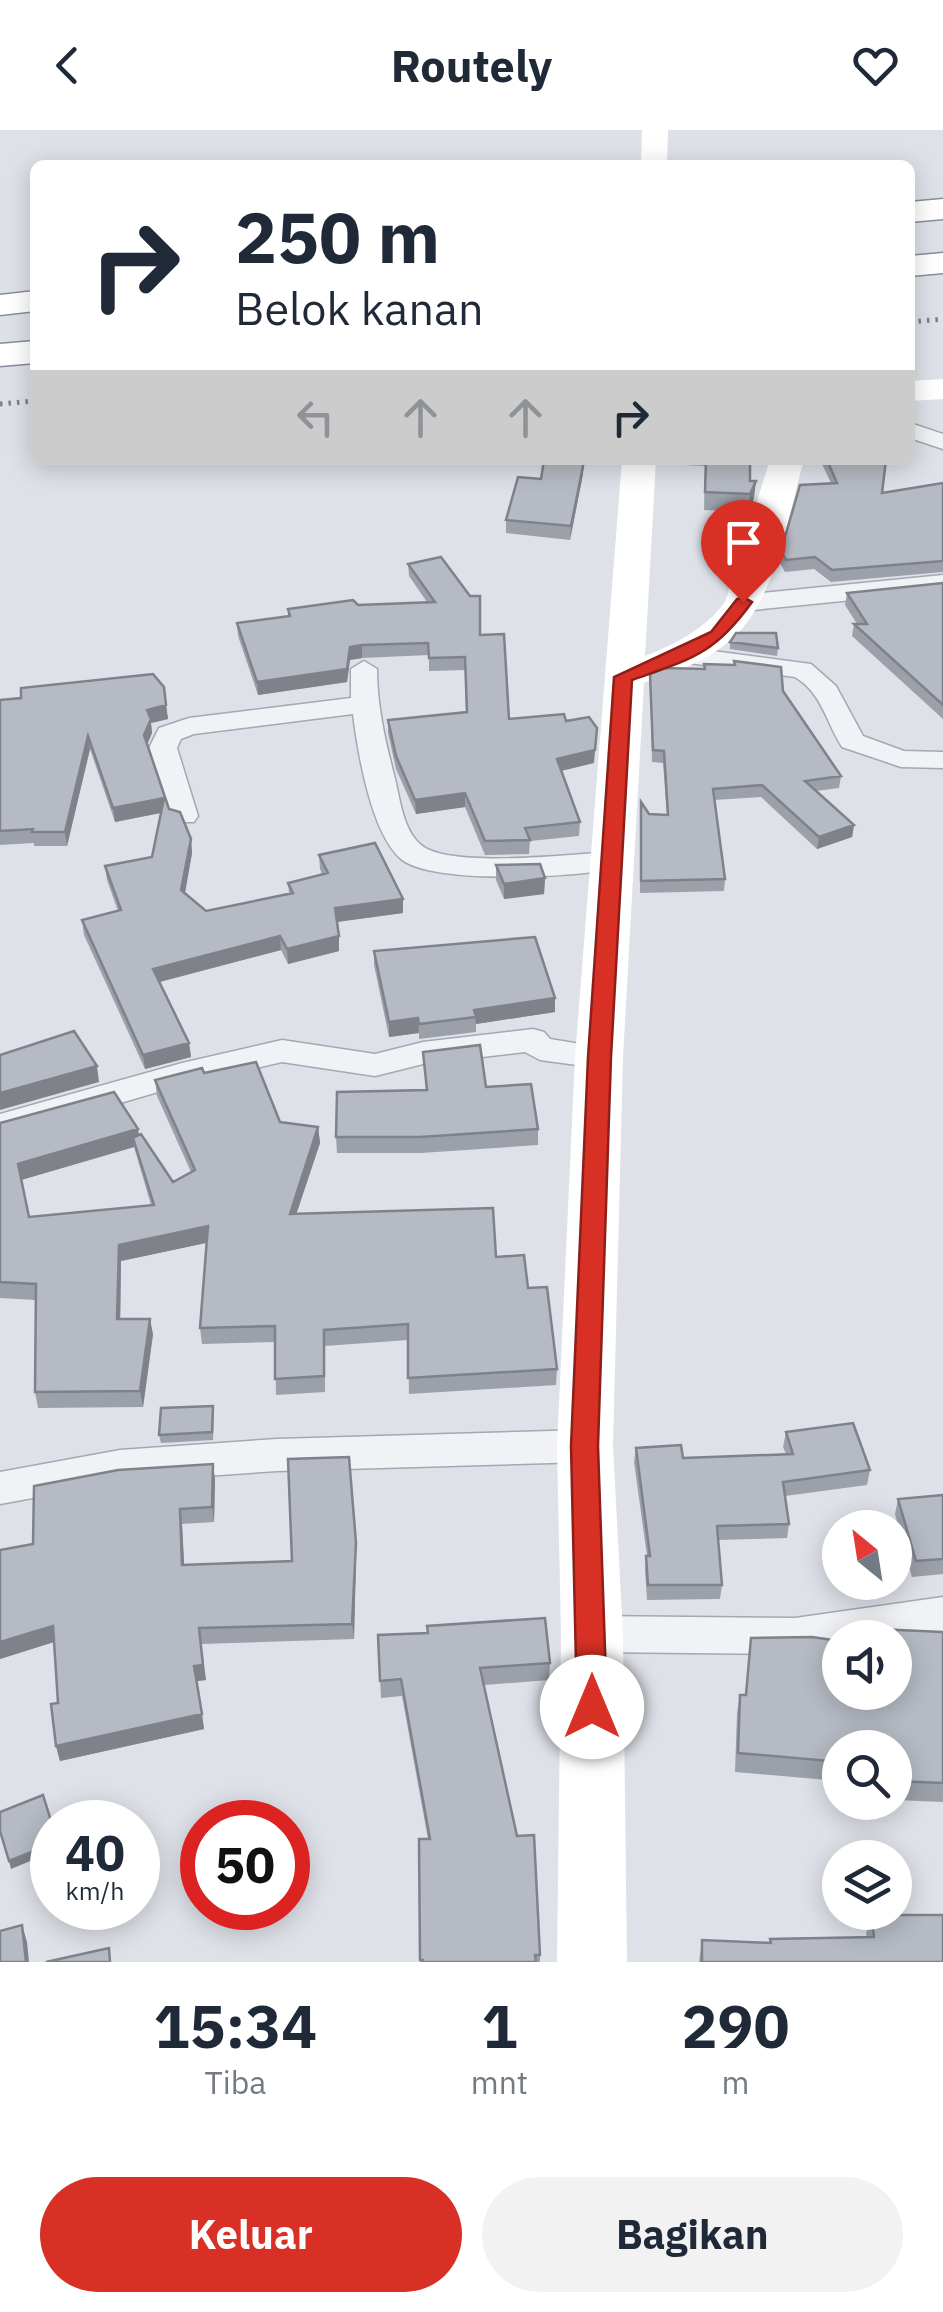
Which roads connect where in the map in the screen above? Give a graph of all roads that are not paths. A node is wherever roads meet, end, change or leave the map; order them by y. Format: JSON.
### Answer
{"nodes":[{"id":1,"x":655,"y":130,"type":"edge"},
{"id":2,"x":654,"y":160,"type":"edge"},
{"id":3,"x":943,"y":209,"type":"edge"},
{"id":4,"x":915,"y":212,"type":"edge"},
{"id":5,"x":943,"y":236,"type":"edge"},
{"id":6,"x":915,"y":239,"type":"edge"},
{"id":7,"x":943,"y":248,"type":"edge"},
{"id":8,"x":915,"y":251,"type":"edge"},
{"id":9,"x":943,"y":263,"type":"edge"},
{"id":10,"x":915,"y":266,"type":"edge"},
{"id":11,"x":30,"y":302,"type":"edge"},
{"id":12,"x":0,"y":305,"type":"edge"},
{"id":13,"x":30,"y":325,"type":"edge"},
{"id":14,"x":0,"y":328,"type":"edge"},
{"id":15,"x":30,"y":338,"type":"edge"},
{"id":16,"x":0,"y":341,"type":"edge"},
{"id":17,"x":30,"y":352,"type":"edge"},
{"id":18,"x":0,"y":355,"type":"edge"},
{"id":19,"x":943,"y":389,"type":"edge"},
{"id":20,"x":915,"y":391,"type":"edge"},
{"id":21,"x":915,"y":432,"type":"edge"},
{"id":22,"x":943,"y":442,"type":"edge"},
{"id":23,"x":639,"y":465,"type":"edge"},
{"id":24,"x":784,"y":465,"type":"edge"},
{"id":25,"x":943,"y":583,"type":"edge"},
{"id":26,"x":743,"y":602,"type":"junction"},
{"id":27,"x":683,"y":655,"type":"junction"},
{"id":28,"x":364,"y":669,"type":"dead end"},
{"id":29,"x":623,"y":677,"type":"junction"},
{"id":30,"x":362,"y":705,"type":"junction"},
{"id":31,"x":943,"y":760,"type":"edge"},
{"id":32,"x":184,"y":816,"type":"edge"},
{"id":33,"x":611,"y":862,"type":"junction"},
{"id":34,"x":599,"y":1057,"type":"junction"},
{"id":35,"x":0,"y":1126,"type":"edge"},
{"id":36,"x":585,"y":1446,"type":"junction"},
{"id":37,"x":0,"y":1488,"type":"edge"},
{"id":38,"x":943,"y":1615,"type":"edge"},
{"id":39,"x":592,"y":1634,"type":"junction"},
{"id":40,"x":592,"y":1962,"type":"edge"}],
"edges":[{"from":1,"to":2,"type":"main road"},
{"from":3,"to":4,"type":"highway"},
{"from":5,"to":6,"type":"highway"},
{"from":7,"to":8,"type":"highway"},
{"from":9,"to":10,"type":"highway"},
{"from":11,"to":12,"type":"highway"},
{"from":13,"to":14,"type":"highway"},
{"from":15,"to":16,"type":"highway"},
{"from":17,"to":18,"type":"highway"},
{"from":19,"to":20,"type":"main road"},
{"from":21,"to":22,"type":"street"},
{"from":23,"to":29,"type":"main road"},
{"from":24,"to":26,"type":"main road"},
{"from":25,"to":26,"type":"street"},
{"from":26,"to":27,"type":"main road"},
{"from":27,"to":29,"type":"main road"},
{"from":27,"to":31,"type":"street"},
{"from":28,"to":30,"type":"street"},
{"from":29,"to":33,"type":"main road"},
{"from":30,"to":32,"type":"street"},
{"from":30,"to":33,"type":"street"},
{"from":33,"to":34,"type":"main road"},
{"from":34,"to":35,"type":"street"},
{"from":34,"to":36,"type":"main road"},
{"from":36,"to":37,"type":"street"},
{"from":36,"to":39,"type":"main road"},
{"from":38,"to":39,"type":"street"},
{"from":39,"to":40,"type":"main road"}]}
